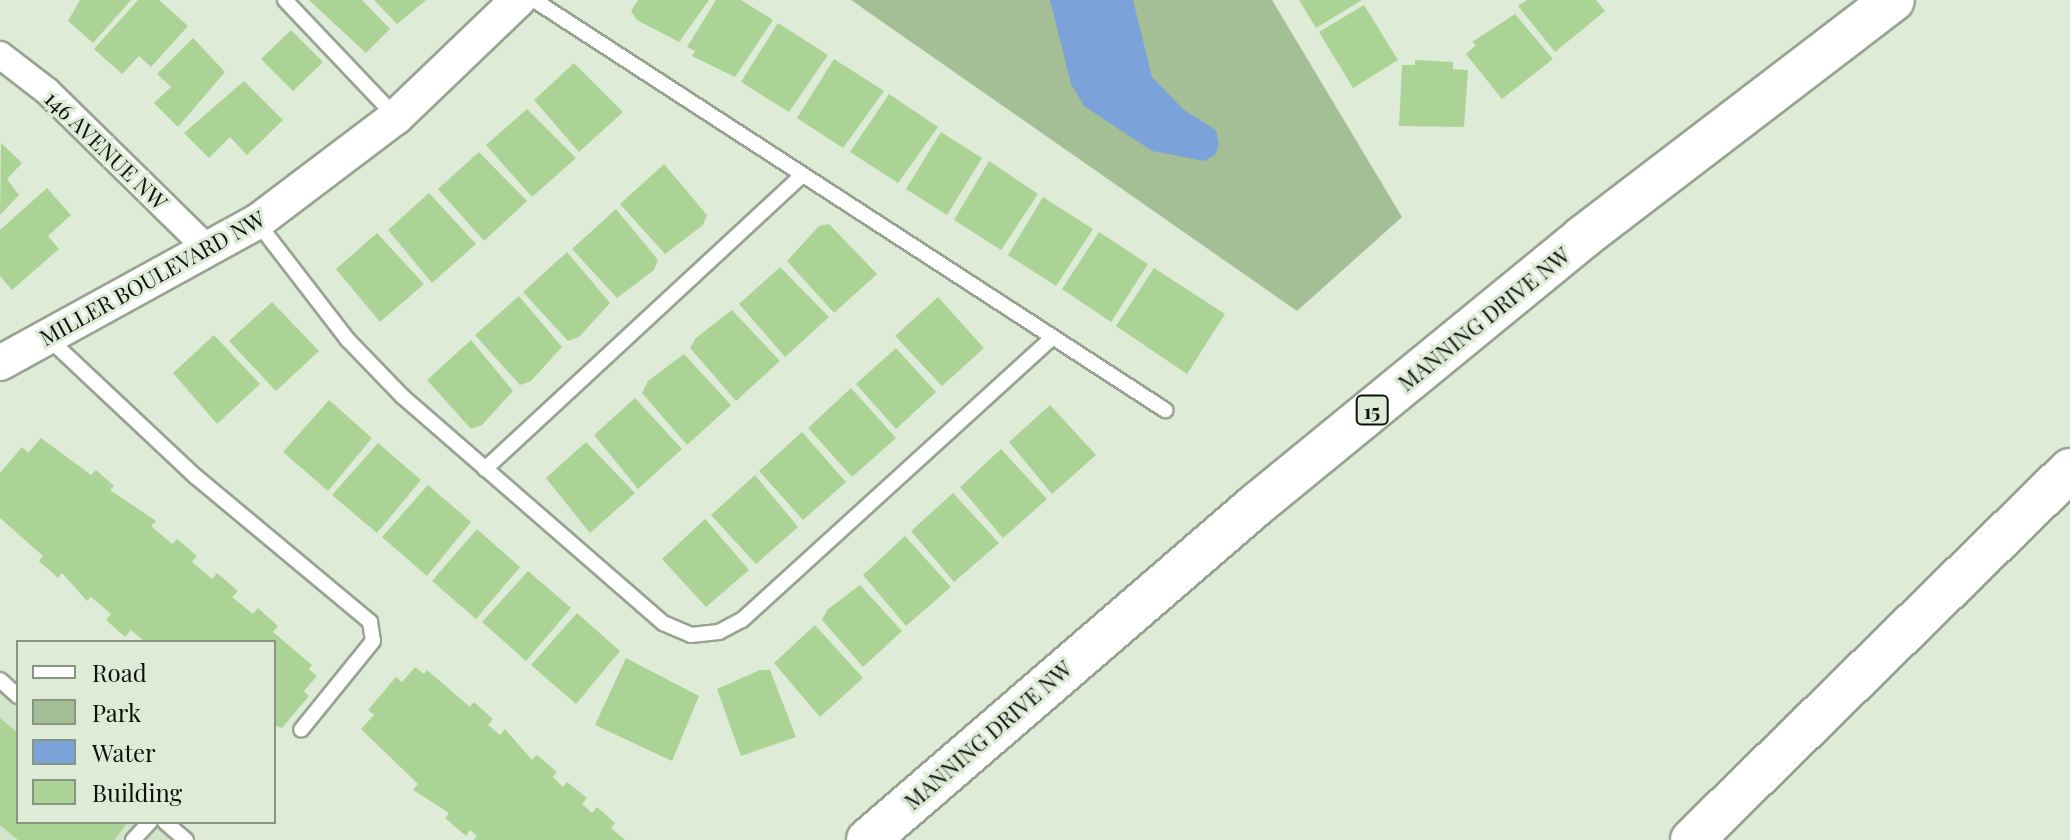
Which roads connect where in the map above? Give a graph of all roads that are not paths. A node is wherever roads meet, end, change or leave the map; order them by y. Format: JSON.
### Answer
{"nodes":[{"id":1,"x":285,"y":0,"type":"edge"},
{"id":2,"x":518,"y":0,"type":"edge"},
{"id":3,"x":534,"y":0,"type":"edge"},
{"id":4,"x":1893,"y":0,"type":"edge"},
{"id":5,"x":0,"y":55,"type":"edge"},
{"id":6,"x":396,"y":117,"type":"junction"},
{"id":7,"x":801,"y":176,"type":"junction"},
{"id":8,"x":257,"y":222,"type":"junction"},
{"id":9,"x":209,"y":250,"type":"junction"},
{"id":10,"x":47,"y":337,"type":"junction"},
{"id":11,"x":1053,"y":337,"type":"junction"},
{"id":12,"x":0,"y":363,"type":"edge"},
{"id":13,"x":1165,"y":410,"type":"dead end"},
{"id":14,"x":485,"y":469,"type":"junction"},
{"id":15,"x":2070,"y":470,"type":"edge"},
{"id":16,"x":0,"y":680,"type":"edge"},
{"id":17,"x":16,"y":694,"type":"edge"},
{"id":18,"x":301,"y":730,"type":"dead end"},
{"id":19,"x":148,"y":824,"type":"edge"},
{"id":20,"x":167,"y":824,"type":"edge"},
{"id":21,"x":182,"y":839,"type":"edge"},
{"id":22,"x":133,"y":840,"type":"edge"},
{"id":23,"x":868,"y":840,"type":"edge"},
{"id":24,"x":1692,"y":840,"type":"edge"}],
"edges":[{"from":1,"to":6,"type":"lane"},
{"from":2,"to":6,"type":"street","name":"MILLER BOULEVARD NW"},
{"from":3,"to":7,"type":"lane"},
{"from":4,"to":23,"type":"main road","name":"MANNING DRIVE NW","number":"15"},
{"from":5,"to":9,"type":"street","name":"146 AVENUE NW"},
{"from":6,"to":8,"type":"street","name":"MILLER BOULEVARD NW"},
{"from":7,"to":11,"type":"lane"},
{"from":7,"to":14,"type":"lane"},
{"from":8,"to":9,"type":"street","name":"MILLER BOULEVARD NW"},
{"from":8,"to":14,"type":"lane"},
{"from":9,"to":10,"type":"street","name":"MILLER BOULEVARD NW"},
{"from":10,"to":12,"type":"street","name":"MILLER BOULEVARD NW"},
{"from":10,"to":18,"type":"lane"},
{"from":11,"to":13,"type":"lane"},
{"from":11,"to":14,"type":"lane"},
{"from":15,"to":24,"type":"main road"},
{"from":16,"to":17,"type":"lane"},
{"from":19,"to":22,"type":"lane"},
{"from":20,"to":21,"type":"lane"}]}
